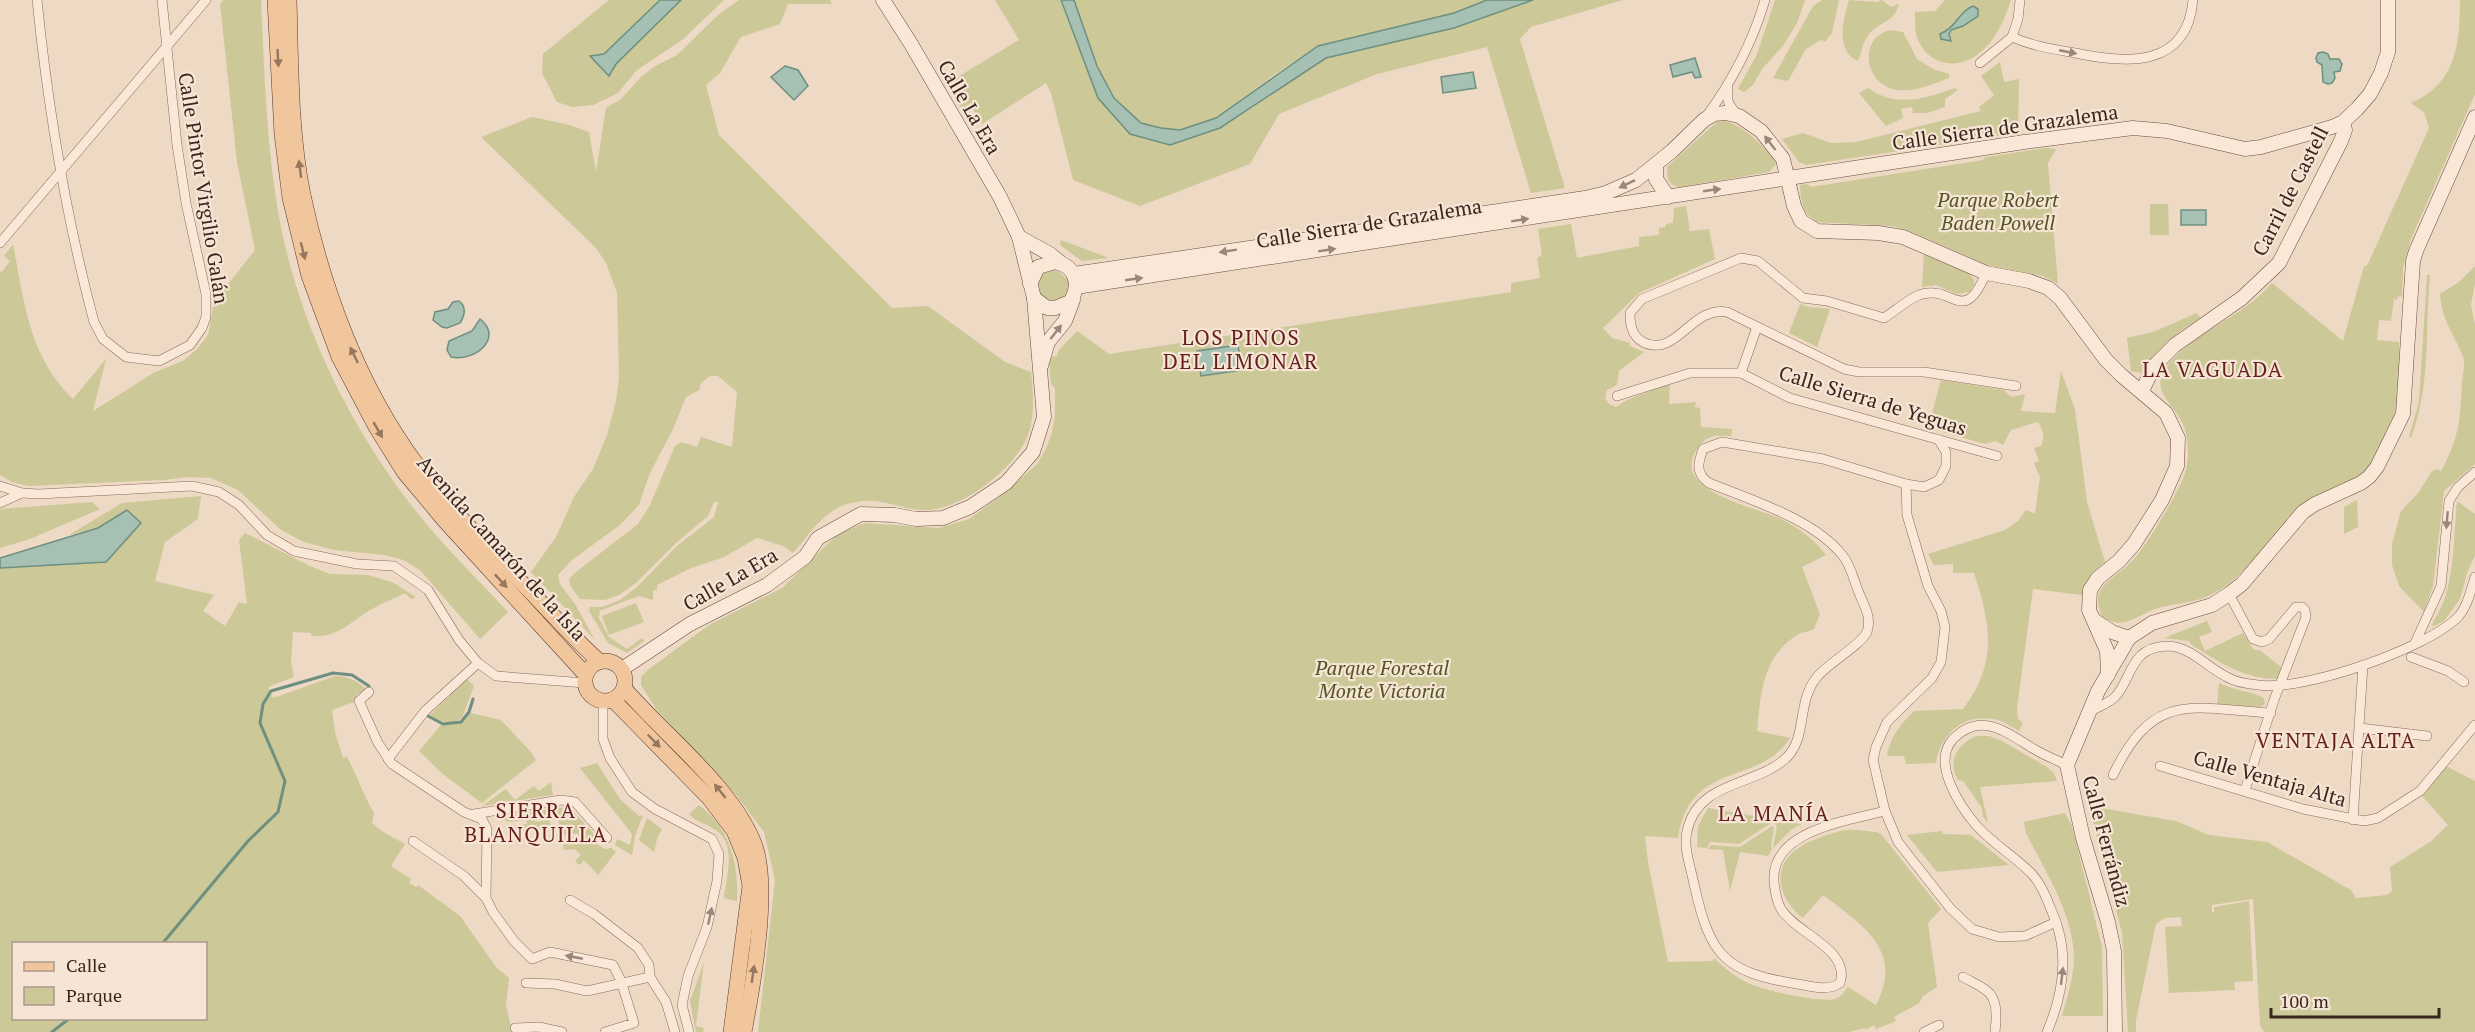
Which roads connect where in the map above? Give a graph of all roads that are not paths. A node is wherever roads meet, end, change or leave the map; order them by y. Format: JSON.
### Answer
{"nodes":[{"id":1,"x":37,"y":0,"type":"edge"},
{"id":2,"x":162,"y":0,"type":"edge"},
{"id":3,"x":206,"y":0,"type":"edge"},
{"id":4,"x":275,"y":0,"type":"edge"},
{"id":5,"x":289,"y":0,"type":"edge"},
{"id":6,"x":883,"y":0,"type":"edge"},
{"id":7,"x":1766,"y":0,"type":"edge"},
{"id":8,"x":2020,"y":0,"type":"edge"},
{"id":9,"x":2193,"y":0,"type":"edge"},
{"id":10,"x":2388,"y":0,"type":"edge"},
{"id":11,"x":2012,"y":36,"type":"junction"},
{"id":12,"x":166,"y":48,"type":"junction"},
{"id":13,"x":1980,"y":63,"type":"dead end"},
{"id":14,"x":1729,"y":86,"type":"junction"},
{"id":15,"x":1739,"y":116,"type":"junction"},
{"id":16,"x":2475,"y":117,"type":"edge"},
{"id":17,"x":1704,"y":120,"type":"junction"},
{"id":18,"x":2343,"y":122,"type":"junction"},
{"id":19,"x":1656,"y":164,"type":"junction"},
{"id":20,"x":61,"y":171,"type":"junction"},
{"id":21,"x":1788,"y":179,"type":"junction"},
{"id":22,"x":1668,"y":197,"type":"junction"},
{"id":23,"x":1019,"y":237,"type":"junction"},
{"id":24,"x":0,"y":243,"type":"edge"},
{"id":25,"x":1061,"y":263,"type":"junction"},
{"id":26,"x":1986,"y":273,"type":"junction"},
{"id":27,"x":1075,"y":285,"type":"junction"},
{"id":28,"x":1032,"y":291,"type":"junction"},
{"id":29,"x":1757,"y":327,"type":"junction"},
{"id":30,"x":1039,"y":370,"type":"junction"},
{"id":31,"x":1741,"y":373,"type":"junction"},
{"id":32,"x":2016,"y":386,"type":"dead end"},
{"id":33,"x":2142,"y":391,"type":"junction"},
{"id":34,"x":1617,"y":396,"type":"dead end"},
{"id":35,"x":1938,"y":440,"type":"junction"},
{"id":36,"x":1997,"y":456,"type":"dead end"},
{"id":37,"x":2475,"y":472,"type":"edge"},
{"id":38,"x":1906,"y":484,"type":"junction"},
{"id":39,"x":0,"y":486,"type":"edge"},
{"id":40,"x":22,"y":493,"type":"junction"},
{"id":41,"x":0,"y":503,"type":"edge"},
{"id":42,"x":2475,"y":577,"type":"edge"},
{"id":43,"x":2229,"y":594,"type":"junction"},
{"id":44,"x":2108,"y":637,"type":"junction"},
{"id":45,"x":2129,"y":638,"type":"junction"},
{"id":46,"x":2415,"y":643,"type":"junction"},
{"id":47,"x":2411,"y":657,"type":"dead end"},
{"id":48,"x":599,"y":661,"type":"junction"},
{"id":49,"x":478,"y":663,"type":"junction"},
{"id":50,"x":2363,"y":665,"type":"junction"},
{"id":51,"x":622,"y":669,"type":"junction"},
{"id":52,"x":2108,"y":675,"type":"junction"},
{"id":53,"x":585,"y":679,"type":"junction"},
{"id":54,"x":2464,"y":682,"type":"dead end"},
{"id":55,"x":2280,"y":686,"type":"junction"},
{"id":56,"x":624,"y":688,"type":"junction"},
{"id":57,"x":369,"y":692,"type":"dead end"},
{"id":58,"x":608,"y":700,"type":"junction"},
{"id":59,"x":2091,"y":711,"type":"junction"},
{"id":60,"x":2271,"y":713,"type":"junction"},
{"id":61,"x":2475,"y":725,"type":"edge"},
{"id":62,"x":2360,"y":728,"type":"junction"},
{"id":63,"x":2427,"y":736,"type":"dead end"},
{"id":64,"x":388,"y":759,"type":"junction"},
{"id":65,"x":2067,"y":765,"type":"junction"},
{"id":66,"x":2160,"y":766,"type":"dead end"},
{"id":67,"x":2113,"y":775,"type":"dead end"},
{"id":68,"x":2245,"y":790,"type":"junction"},
{"id":69,"x":1885,"y":811,"type":"junction"},
{"id":70,"x":472,"y":815,"type":"junction"},
{"id":71,"x":2353,"y":819,"type":"junction"},
{"id":72,"x":607,"y":838,"type":"dead end"},
{"id":73,"x":412,"y":840,"type":"dead end"},
{"id":74,"x":486,"y":898,"type":"junction"},
{"id":75,"x":570,"y":900,"type":"dead end"},
{"id":76,"x":2056,"y":922,"type":"junction"},
{"id":77,"x":650,"y":976,"type":"junction"},
{"id":78,"x":1963,"y":977,"type":"dead end"},
{"id":79,"x":621,"y":981,"type":"junction"},
{"id":80,"x":526,"y":983,"type":"dead end"},
{"id":81,"x":1938,"y":1025,"type":"dead end"},
{"id":82,"x":515,"y":1028,"type":"dead end"},
{"id":83,"x":562,"y":1032,"type":"edge"},
{"id":84,"x":605,"y":1032,"type":"edge"},
{"id":85,"x":675,"y":1032,"type":"edge"},
{"id":86,"x":689,"y":1032,"type":"edge"},
{"id":87,"x":731,"y":1032,"type":"edge"},
{"id":88,"x":744,"y":1032,"type":"edge"},
{"id":89,"x":1924,"y":1032,"type":"edge"},
{"id":90,"x":1995,"y":1032,"type":"edge"},
{"id":91,"x":2047,"y":1032,"type":"edge"},
{"id":92,"x":2115,"y":1032,"type":"edge"}],
"edges":[{"from":1,"to":20,"type":"street","name":"Calle Pintor Virgilio Galán"},
{"from":2,"to":12,"type":"street","name":"Calle Pintor Virgilio Galán"},
{"from":3,"to":12,"type":"street"},
{"from":4,"to":53,"type":"main road","name":"Avenida Camarón de la Isla","one_way":true},
{"from":48,"to":5,"type":"main road","name":"Avenida Camarón de la Isla","one_way":true},
{"from":6,"to":23,"type":"street","name":"Calle La Era"},
{"from":7,"to":14,"type":"street"},
{"from":8,"to":11,"type":"street"},
{"from":11,"to":9,"type":"street","one_way":true},
{"from":10,"to":18,"type":"street","name":"Carril de Castell"},
{"from":11,"to":13,"type":"street"},
{"from":12,"to":20,"type":"street"},
{"from":12,"to":20,"type":"street","name":"Calle Pintor Virgilio Galán"},
{"from":14,"to":15,"type":"street"},
{"from":14,"to":17,"type":"street"},
{"from":15,"to":17,"type":"street"},
{"from":21,"to":15,"type":"street","one_way":true},
{"from":16,"to":43,"type":"street"},
{"from":17,"to":19,"type":"street","name":"Calle Sierra de Grazalema"},
{"from":18,"to":21,"type":"street","name":"Calle Sierra de Grazalema"},
{"from":18,"to":33,"type":"street","name":"Carril de Castell"},
{"from":19,"to":22,"type":"street"},
{"from":19,"to":27,"type":"street","name":"Calle Sierra de Grazalema","one_way":true},
{"from":20,"to":24,"type":"street"},
{"from":22,"to":21,"type":"street","name":"Calle Sierra de Grazalema","one_way":true},
{"from":21,"to":26,"type":"street"},
{"from":27,"to":22,"type":"street","name":"Calle Sierra de Grazalema","one_way":true},
{"from":23,"to":25,"type":"street"},
{"from":23,"to":28,"type":"street","name":"Calle La Era"},
{"from":25,"to":27,"type":"street"},
{"from":25,"to":28,"type":"street"},
{"from":26,"to":29,"type":"street"},
{"from":26,"to":33,"type":"street"},
{"from":27,"to":28,"type":"street"},
{"from":30,"to":27,"type":"street","one_way":true},
{"from":28,"to":30,"type":"street","name":"Calle La Era"},
{"from":29,"to":31,"type":"street"},
{"from":29,"to":32,"type":"street"},
{"from":30,"to":51,"type":"street","name":"Calle La Era"},
{"from":31,"to":34,"type":"street"},
{"from":31,"to":35,"type":"street","name":"Calle Sierra de Yeguas"},
{"from":33,"to":44,"type":"street"},
{"from":35,"to":36,"type":"street","name":"Calle Sierra de Yeguas"},
{"from":35,"to":38,"type":"street"},
{"from":37,"to":46,"type":"street","one_way":true},
{"from":38,"to":69,"type":"street"},
{"from":38,"to":69,"type":"street"},
{"from":39,"to":40,"type":"street"},
{"from":40,"to":41,"type":"street"},
{"from":40,"to":49,"type":"street"},
{"from":42,"to":46,"type":"street"},
{"from":43,"to":45,"type":"street"},
{"from":43,"to":55,"type":"street"},
{"from":44,"to":45,"type":"street"},
{"from":44,"to":52,"type":"street"},
{"from":45,"to":52,"type":"street","name":"Calle Ferrándiz"},
{"from":46,"to":50,"type":"street"},
{"from":47,"to":54,"type":"street"},
{"from":48,"to":51,"type":"main road"},
{"from":48,"to":53,"type":"main road"},
{"from":49,"to":53,"type":"street"},
{"from":49,"to":64,"type":"street"},
{"from":50,"to":55,"type":"street"},
{"from":50,"to":62,"type":"street"},
{"from":51,"to":56,"type":"main road"},
{"from":52,"to":59,"type":"street","name":"Calle Ferrándiz"},
{"from":53,"to":58,"type":"main road"},
{"from":55,"to":59,"type":"street"},
{"from":55,"to":60,"type":"street"},
{"from":56,"to":58,"type":"main road"},
{"from":88,"to":56,"type":"main road","one_way":true},
{"from":57,"to":64,"type":"street"},
{"from":86,"to":58,"type":"street","one_way":true},
{"from":58,"to":87,"type":"main road","one_way":true},
{"from":59,"to":65,"type":"street","name":"Calle Ferrándiz"},
{"from":60,"to":67,"type":"street"},
{"from":60,"to":68,"type":"street"},
{"from":61,"to":71,"type":"street","name":"Calle Ventaja Alta"},
{"from":62,"to":63,"type":"street"},
{"from":62,"to":71,"type":"street"},
{"from":64,"to":70,"type":"street"},
{"from":65,"to":76,"type":"street"},
{"from":65,"to":92,"type":"street","name":"Calle Ferrándiz"},
{"from":66,"to":68,"type":"street","name":"Calle Ventaja Alta"},
{"from":68,"to":71,"type":"street","name":"Calle Ventaja Alta"},
{"from":69,"to":76,"type":"street"},
{"from":70,"to":72,"type":"street"},
{"from":70,"to":74,"type":"street"},
{"from":73,"to":74,"type":"street"},
{"from":79,"to":74,"type":"street","one_way":true},
{"from":75,"to":77,"type":"street"},
{"from":91,"to":76,"type":"street","one_way":true},
{"from":77,"to":79,"type":"street"},
{"from":77,"to":85,"type":"street"},
{"from":78,"to":90,"type":"street"},
{"from":79,"to":80,"type":"street"},
{"from":79,"to":84,"type":"street"},
{"from":81,"to":89,"type":"street"},
{"from":82,"to":83,"type":"street"}]}
